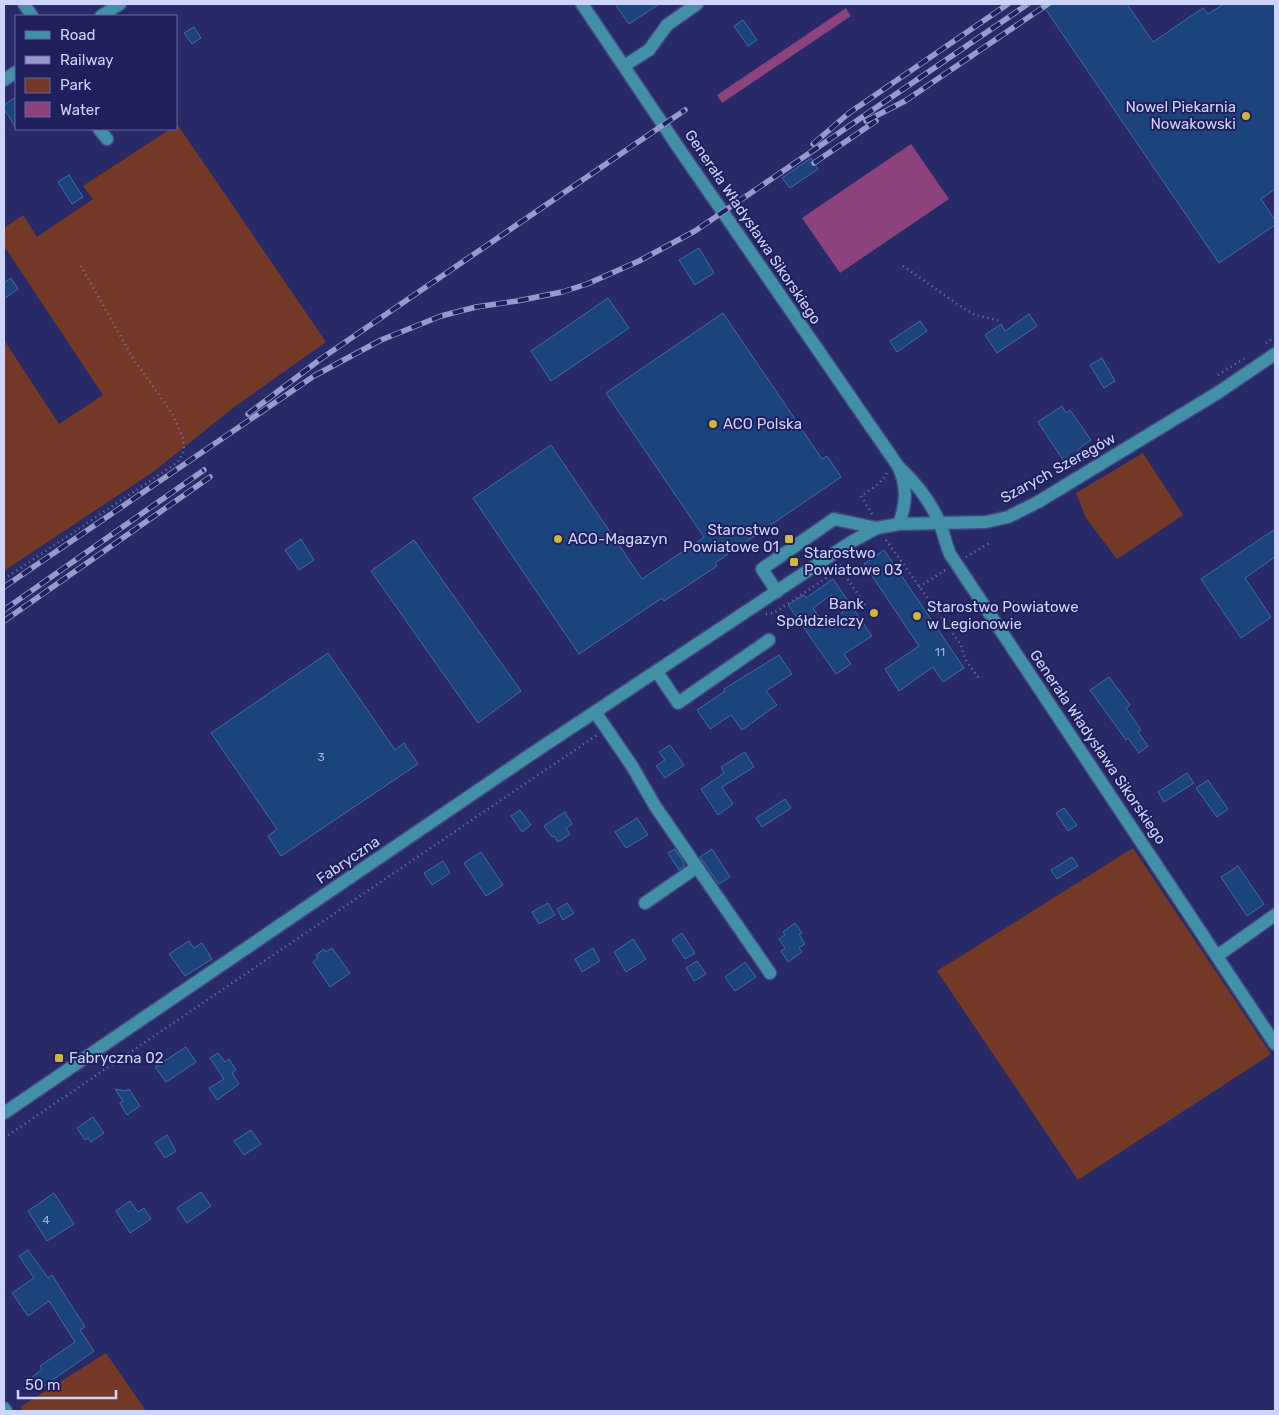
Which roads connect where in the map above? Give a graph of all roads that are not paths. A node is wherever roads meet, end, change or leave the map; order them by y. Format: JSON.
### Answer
{"nodes":[{"id":1,"x":24,"y":4,"type":"edge"},
{"id":2,"x":120,"y":4,"type":"edge"},
{"id":3,"x":582,"y":4,"type":"edge"},
{"id":4,"x":697,"y":4,"type":"edge"},
{"id":5,"x":103,"y":11,"type":"edge"},
{"id":6,"x":31,"y":15,"type":"edge"},
{"id":7,"x":624,"y":66,"type":"junction"},
{"id":8,"x":15,"y":73,"type":"edge"},
{"id":9,"x":4,"y":80,"type":"edge"},
{"id":10,"x":1275,"y":354,"type":"edge"},
{"id":11,"x":892,"y":467,"type":"junction"},
{"id":12,"x":924,"y":495,"type":"junction"},
{"id":13,"x":906,"y":502,"type":"junction"},
{"id":14,"x":875,"y":523,"type":"junction"},
{"id":15,"x":899,"y":524,"type":"junction"},
{"id":16,"x":940,"y":524,"type":"junction"},
{"id":17,"x":777,"y":592,"type":"junction"},
{"id":18,"x":712,"y":635,"type":"joint"},
{"id":19,"x":769,"y":640,"type":"dead end"},
{"id":20,"x":657,"y":672,"type":"junction"},
{"id":21,"x":595,"y":712,"type":"junction"},
{"id":22,"x":697,"y":867,"type":"junction"},
{"id":23,"x":645,"y":903,"type":"dead end"},
{"id":24,"x":1275,"y":915,"type":"edge"},
{"id":25,"x":1217,"y":956,"type":"junction"},
{"id":26,"x":770,"y":973,"type":"dead end"},
{"id":27,"x":1275,"y":1044,"type":"edge"},
{"id":28,"x":4,"y":1113,"type":"edge"},
{"id":29,"x":4,"y":1408,"type":"edge"},
{"id":30,"x":6,"y":1411,"type":"edge"}],
"edges":[{"from":1,"to":6,"type":"street"},
{"from":2,"to":5,"type":"street"},
{"from":3,"to":7,"type":"street","name":"Generała Władysława Sikorskiego"},
{"from":4,"to":7,"type":"street"},
{"from":7,"to":11,"type":"street","name":"Generała Władysława Sikorskiego"},
{"from":8,"to":9,"type":"street"},
{"from":10,"to":16,"type":"street","name":"Szarych Szeregów"},
{"from":11,"to":12,"type":"street","name":"Generała Władysława Sikorskiego"},
{"from":11,"to":13,"type":"street","name":"Generała Władysława Sikorskiego"},
{"from":12,"to":13,"type":"street"},
{"from":12,"to":16,"type":"street","name":"Generała Władysława Sikorskiego"},
{"from":13,"to":15,"type":"street","name":"Generała Władysława Sikorskiego"},
{"from":14,"to":15,"type":"street","name":"Szarych Szeregów"},
{"from":14,"to":17,"type":"street","name":"Szarych Szeregów"},
{"from":14,"to":17,"type":"street"},
{"from":15,"to":16,"type":"street","name":"Szarych Szeregów"},
{"from":16,"to":25,"type":"street","name":"Generała Władysława Sikorskiego"},
{"from":17,"to":18,"type":"street","name":"Szarych Szeregów"},
{"from":18,"to":20,"type":"street","name":"Fabryczna"},
{"from":19,"to":20,"type":"street"},
{"from":20,"to":21,"type":"street","name":"Fabryczna"},
{"from":21,"to":22,"type":"street"},
{"from":21,"to":28,"type":"street","name":"Fabryczna"},
{"from":22,"to":23,"type":"street"},
{"from":22,"to":26,"type":"street"},
{"from":24,"to":25,"type":"street"},
{"from":25,"to":27,"type":"street","name":"Generała Władysława Sikorskiego"},
{"from":29,"to":30,"type":"street"}]}
